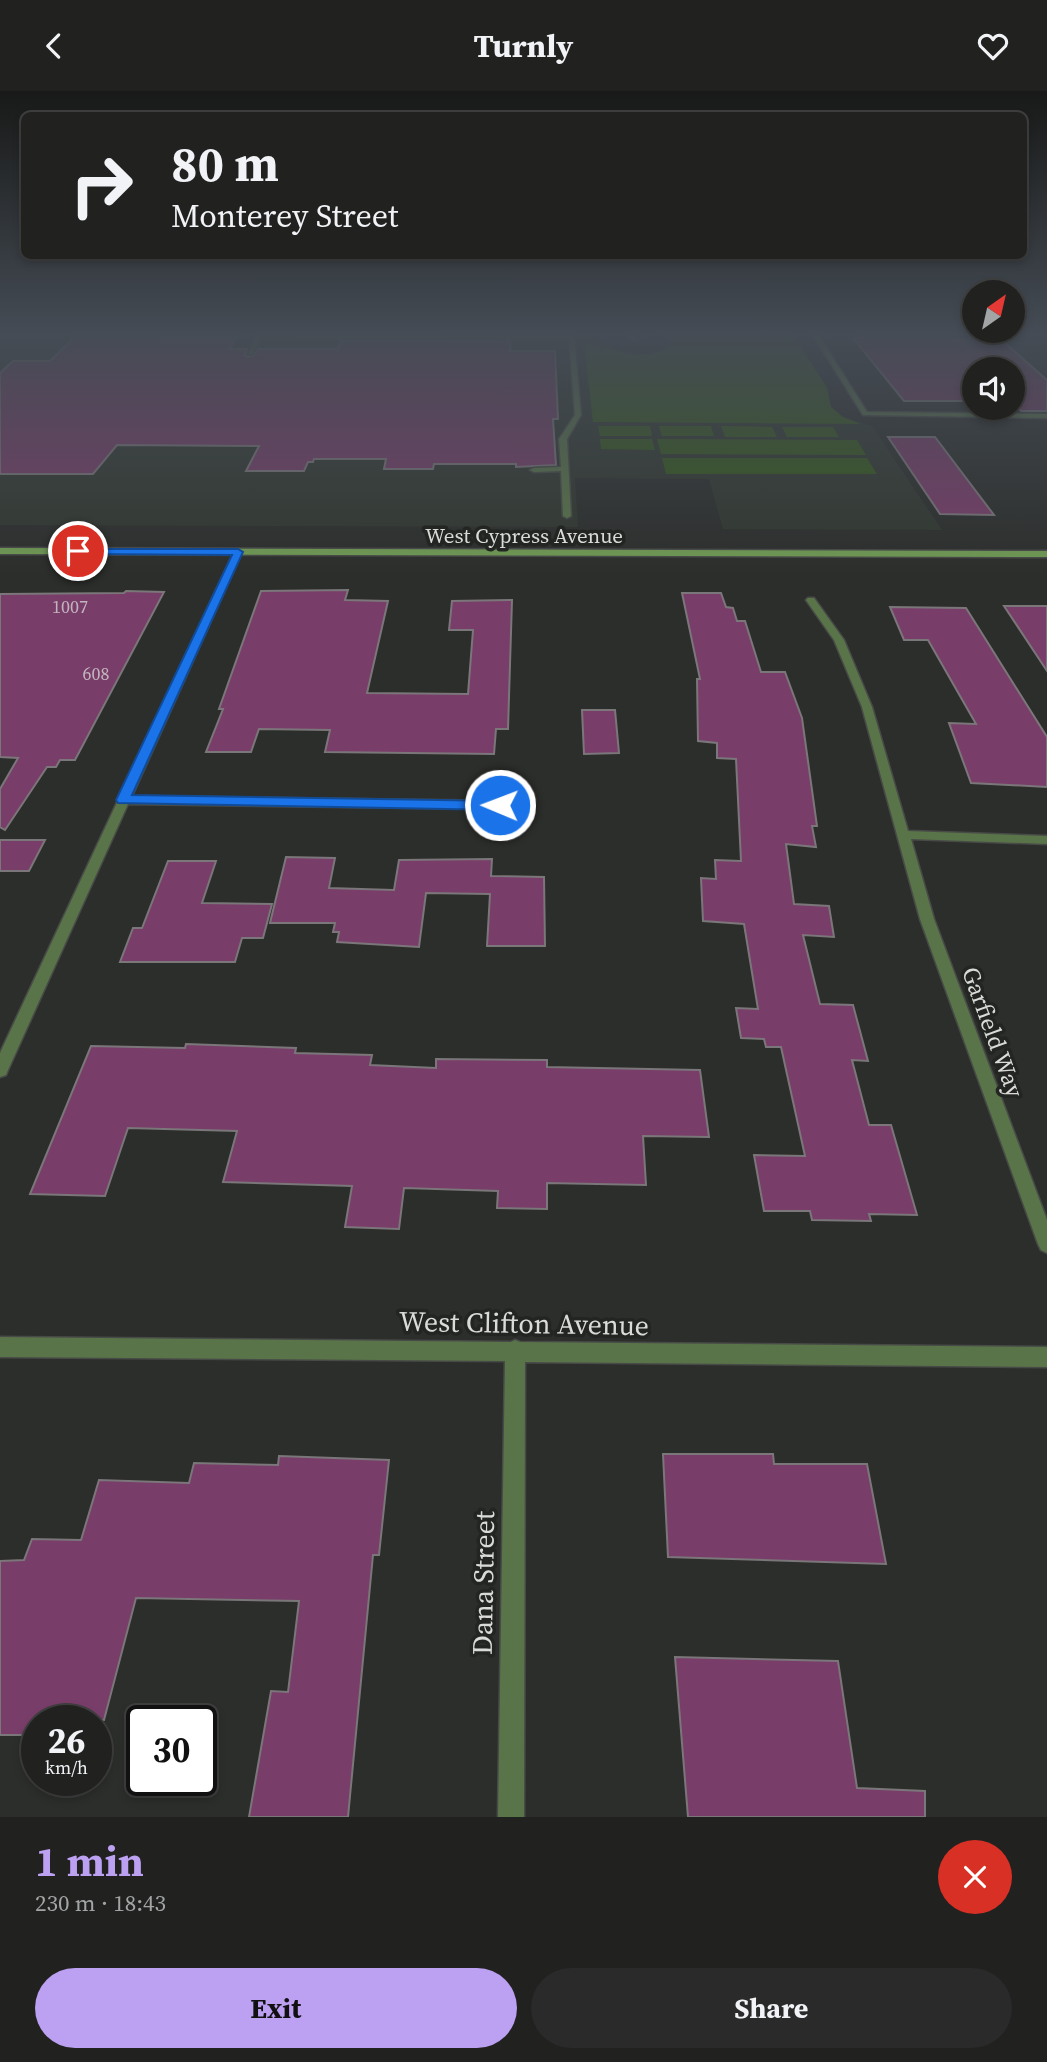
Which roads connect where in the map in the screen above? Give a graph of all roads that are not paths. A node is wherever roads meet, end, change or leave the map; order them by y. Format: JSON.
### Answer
{"nodes":[{"id":1,"x":578,"y":415,"type":"edge"},
{"id":2,"x":915,"y":415,"type":"edge"},
{"id":3,"x":1047,"y":416,"type":"edge"},
{"id":4,"x":534,"y":470,"type":"dead end"},
{"id":5,"x":564,"y":470,"type":"junction"},
{"id":6,"x":567,"y":516,"type":"dead end"},
{"id":7,"x":0,"y":551,"type":"edge"},
{"id":8,"x":238,"y":552,"type":"junction"},
{"id":9,"x":1047,"y":554,"type":"edge"},
{"id":10,"x":811,"y":600,"type":"dead end"},
{"id":11,"x":123,"y":800,"type":"junction"},
{"id":12,"x":500,"y":805,"type":"dead end"},
{"id":13,"x":904,"y":835,"type":"junction"},
{"id":14,"x":1047,"y":840,"type":"edge"},
{"id":15,"x":0,"y":1070,"type":"edge"},
{"id":16,"x":1047,"y":1244,"type":"edge"},
{"id":17,"x":0,"y":1347,"type":"edge"},
{"id":18,"x":515,"y":1350,"type":"junction"},
{"id":19,"x":1047,"y":1357,"type":"edge"},
{"id":20,"x":511,"y":1817,"type":"edge"}],
"edges":[{"from":1,"to":5,"type":"street"},
{"from":2,"to":3,"type":"street"},
{"from":4,"to":5,"type":"street"},
{"from":5,"to":6,"type":"street"},
{"from":7,"to":8,"type":"main road","name":"West Cypress Avenue"},
{"from":8,"to":9,"type":"main road","name":"West Cypress Avenue"},
{"from":8,"to":11,"type":"street"},
{"from":10,"to":13,"type":"street","name":"Garfield Way"},
{"from":11,"to":12,"type":"street"},
{"from":11,"to":15,"type":"street"},
{"from":13,"to":14,"type":"street"},
{"from":13,"to":16,"type":"street","name":"Garfield Way"},
{"from":17,"to":18,"type":"street","name":"West Clifton Avenue"},
{"from":18,"to":19,"type":"street","name":"West Clifton Avenue"},
{"from":18,"to":20,"type":"street","name":"Dana Street"}]}
